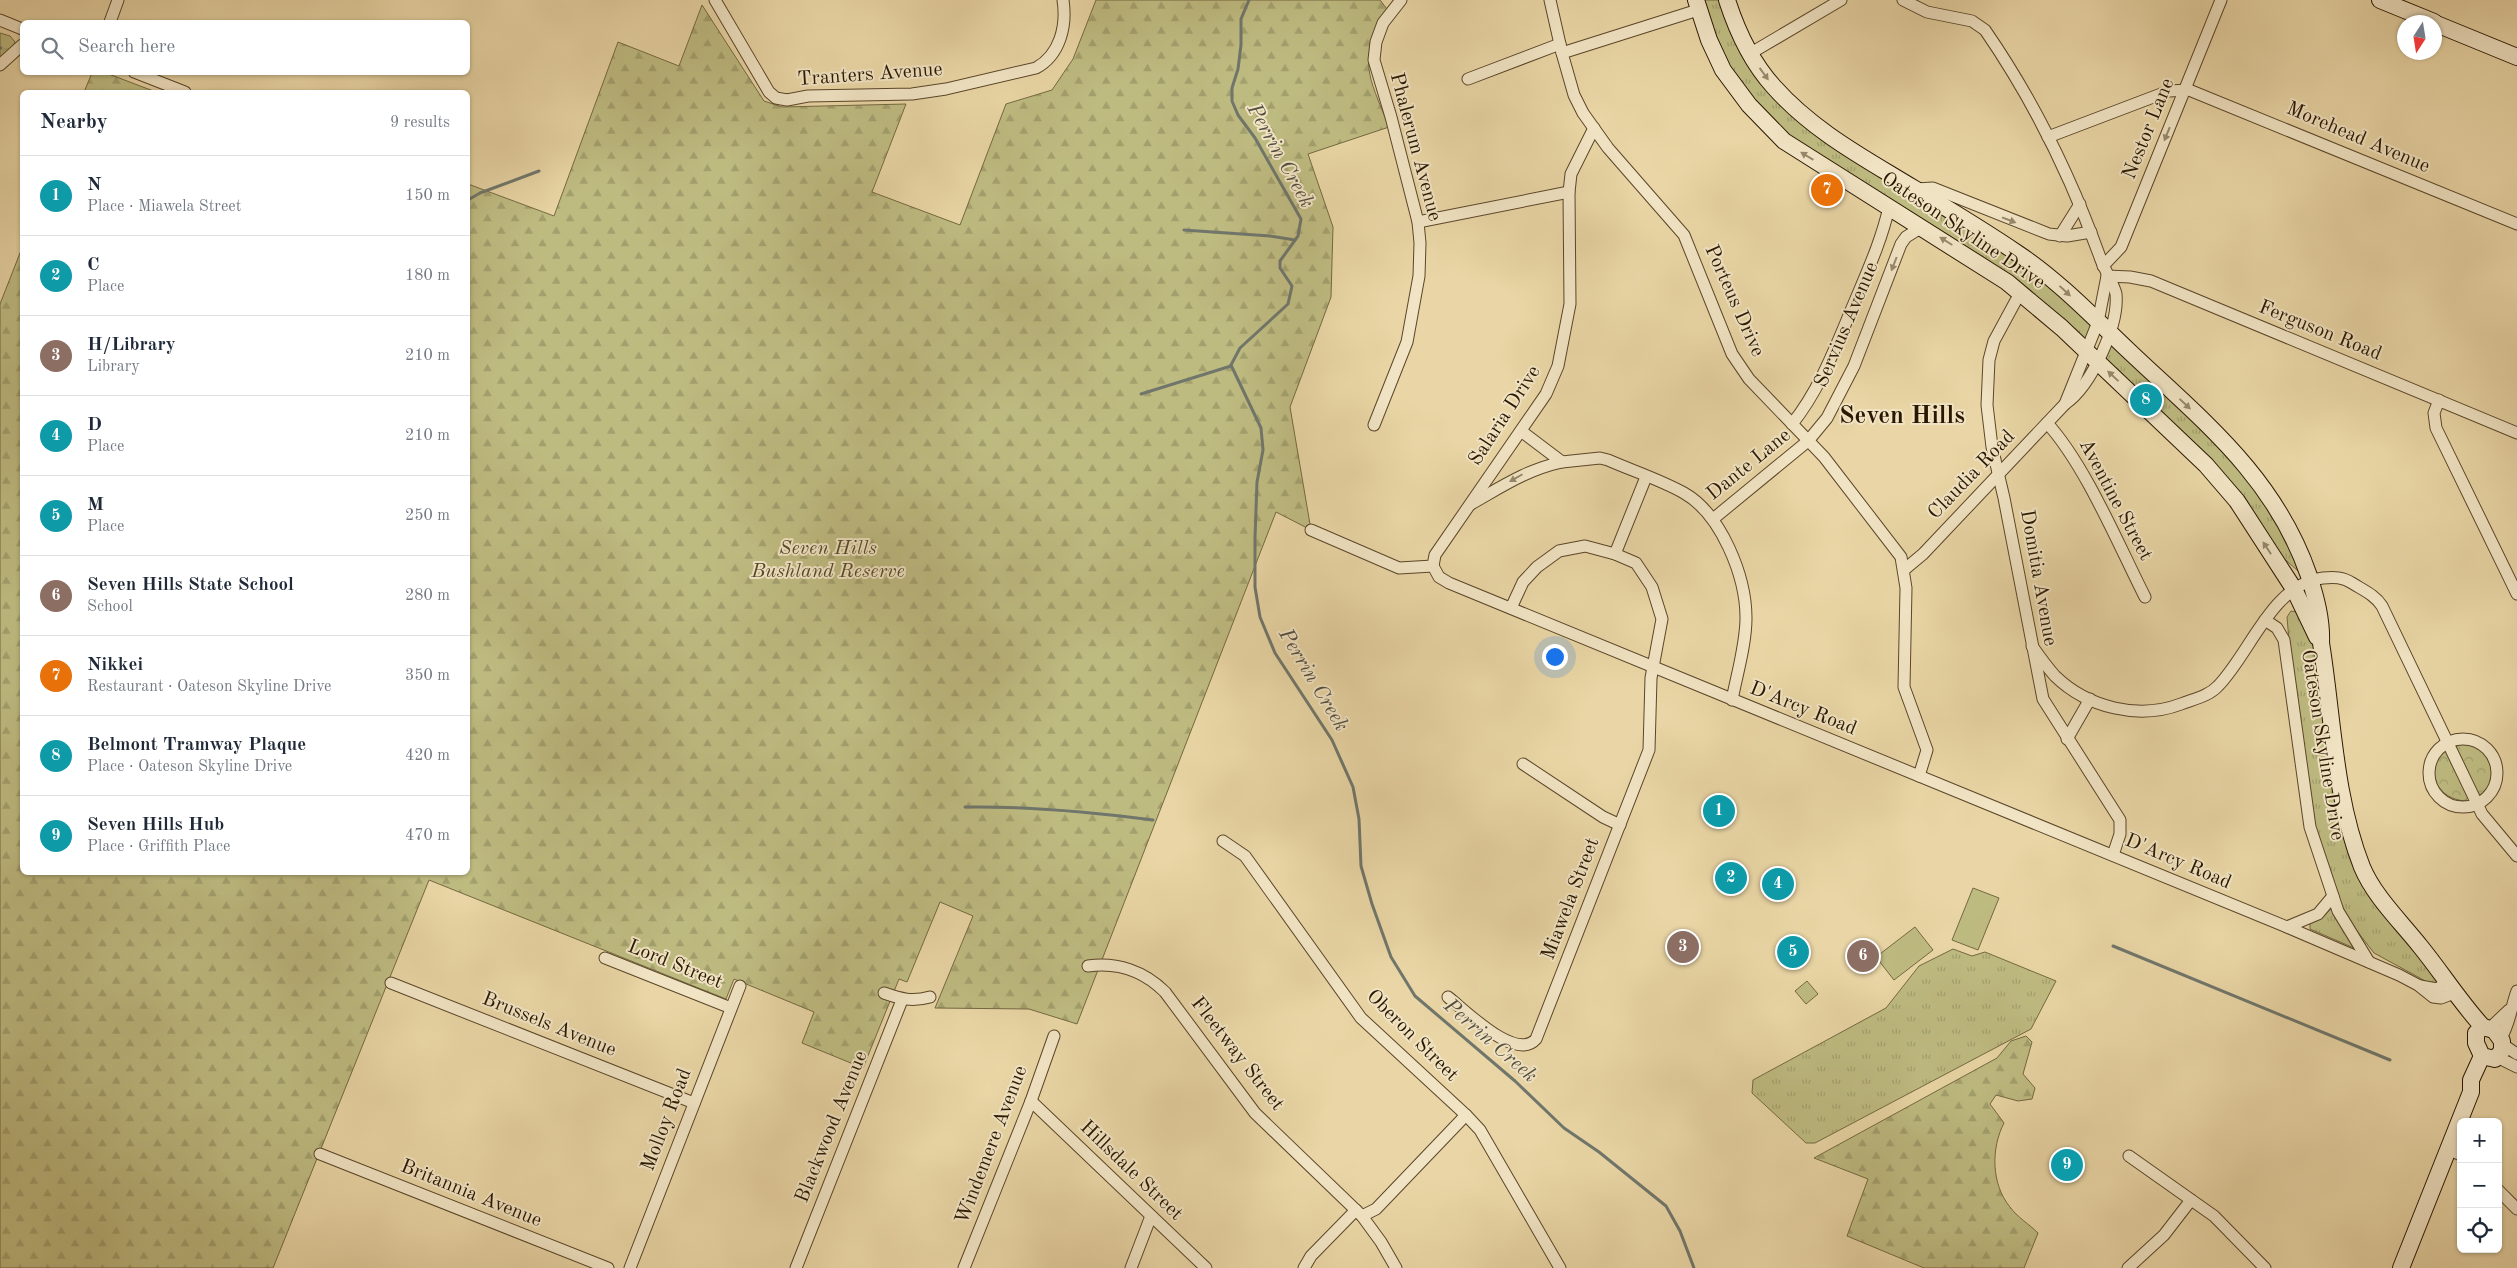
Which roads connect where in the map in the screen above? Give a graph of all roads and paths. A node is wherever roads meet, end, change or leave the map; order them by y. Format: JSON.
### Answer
{"nodes":[{"id":1,"x":118,"y":0,"type":"edge"},
{"id":2,"x":715,"y":0,"type":"edge"},
{"id":3,"x":1063,"y":0,"type":"edge"},
{"id":4,"x":1401,"y":0,"type":"edge"},
{"id":5,"x":1550,"y":0,"type":"edge"},
{"id":6,"x":1727,"y":0,"type":"edge"},
{"id":7,"x":1841,"y":0,"type":"edge"},
{"id":8,"x":1903,"y":0,"type":"edge"},
{"id":9,"x":2221,"y":0,"type":"edge"},
{"id":10,"x":2380,"y":0,"type":"edge"},
{"id":11,"x":1697,"y":5,"type":"edge"},
{"id":12,"x":2415,"y":15,"type":"edge"},
{"id":13,"x":0,"y":20,"type":"edge"},
{"id":14,"x":111,"y":20,"type":"edge"},
{"id":15,"x":2442,"y":26,"type":"edge"},
{"id":16,"x":20,"y":28,"type":"edge"},
{"id":17,"x":20,"y":47,"type":"edge"},
{"id":18,"x":1561,"y":49,"type":"junction"},
{"id":19,"x":1751,"y":53,"type":"junction"},
{"id":20,"x":2517,"y":57,"type":"edge"},
{"id":21,"x":0,"y":65,"type":"edge"},
{"id":22,"x":142,"y":75,"type":"edge"},
{"id":23,"x":1468,"y":80,"type":"dead end"},
{"id":24,"x":2184,"y":89,"type":"junction"},
{"id":25,"x":180,"y":90,"type":"edge"},
{"id":26,"x":1594,"y":128,"type":"junction"},
{"id":27,"x":2048,"y":137,"type":"junction"},
{"id":28,"x":1914,"y":189,"type":"junction"},
{"id":29,"x":1569,"y":192,"type":"junction"},
{"id":30,"x":2080,"y":204,"type":"junction"},
{"id":31,"x":1889,"y":207,"type":"junction"},
{"id":32,"x":1418,"y":222,"type":"junction"},
{"id":33,"x":2517,"y":224,"type":"edge"},
{"id":34,"x":1922,"y":227,"type":"junction"},
{"id":35,"x":2091,"y":232,"type":"junction"},
{"id":36,"x":2060,"y":236,"type":"junction"},
{"id":37,"x":2105,"y":271,"type":"junction"},
{"id":38,"x":2020,"y":293,"type":"junction"},
{"id":39,"x":2103,"y":327,"type":"junction"},
{"id":40,"x":2092,"y":356,"type":"junction"},
{"id":41,"x":2439,"y":400,"type":"junction"},
{"id":42,"x":2047,"y":423,"type":"junction"},
{"id":43,"x":1792,"y":424,"type":"junction"},
{"id":44,"x":1374,"y":425,"type":"dead end"},
{"id":45,"x":1521,"y":431,"type":"junction"},
{"id":46,"x":2517,"y":432,"type":"edge"},
{"id":47,"x":1808,"y":441,"type":"junction"},
{"id":48,"x":1562,"y":462,"type":"junction"},
{"id":49,"x":1999,"y":475,"type":"junction"},
{"id":50,"x":1646,"y":476,"type":"junction"},
{"id":51,"x":1468,"y":506,"type":"junction"},
{"id":52,"x":1713,"y":519,"type":"junction"},
{"id":53,"x":1311,"y":530,"type":"dead end"},
{"id":54,"x":1615,"y":554,"type":"junction"},
{"id":55,"x":1433,"y":566,"type":"junction"},
{"id":56,"x":1905,"y":570,"type":"junction"},
{"id":57,"x":2310,"y":580,"type":"junction"},
{"id":58,"x":2294,"y":589,"type":"junction"},
{"id":59,"x":2517,"y":594,"type":"edge"},
{"id":60,"x":2145,"y":597,"type":"dead end"},
{"id":61,"x":1511,"y":608,"type":"junction"},
{"id":62,"x":2265,"y":620,"type":"junction"},
{"id":63,"x":2321,"y":643,"type":"junction"},
{"id":64,"x":2032,"y":646,"type":"junction"},
{"id":65,"x":1652,"y":667,"type":"junction"},
{"id":66,"x":2090,"y":699,"type":"junction"},
{"id":67,"x":1732,"y":700,"type":"junction"},
{"id":68,"x":2066,"y":739,"type":"junction"},
{"id":69,"x":2448,"y":742,"type":"junction"},
{"id":70,"x":1523,"y":764,"type":"dead end"},
{"id":71,"x":1919,"y":776,"type":"junction"},
{"id":72,"x":2476,"y":804,"type":"junction"},
{"id":73,"x":1620,"y":825,"type":"junction"},
{"id":74,"x":1223,"y":841,"type":"dead end"},
{"id":75,"x":2113,"y":855,"type":"junction"},
{"id":76,"x":2517,"y":856,"type":"edge"},
{"id":77,"x":2333,"y":896,"type":"junction"},
{"id":78,"x":2287,"y":927,"type":"junction"},
{"id":79,"x":605,"y":958,"type":"dead end"},
{"id":80,"x":2369,"y":962,"type":"junction"},
{"id":81,"x":1088,"y":966,"type":"dead end"},
{"id":82,"x":391,"y":983,"type":"dead end"},
{"id":83,"x":740,"y":986,"type":"dead end"},
{"id":84,"x":2451,"y":988,"type":"junction"},
{"id":85,"x":2517,"y":991,"type":"edge"},
{"id":86,"x":884,"y":993,"type":"dead end"},
{"id":87,"x":930,"y":997,"type":"dead end"},
{"id":88,"x":1448,"y":997,"type":"dead end"},
{"id":89,"x":902,"y":1000,"type":"junction"},
{"id":90,"x":731,"y":1008,"type":"junction"},
{"id":91,"x":1054,"y":1036,"type":"dead end"},
{"id":92,"x":2490,"y":1043,"type":"junction"},
{"id":93,"x":2517,"y":1054,"type":"edge"},
{"id":94,"x":2517,"y":1067,"type":"edge"},
{"id":95,"x":1031,"y":1101,"type":"junction"},
{"id":96,"x":694,"y":1102,"type":"junction"},
{"id":97,"x":1466,"y":1115,"type":"junction"},
{"id":98,"x":2454,"y":1152,"type":"edge"},
{"id":99,"x":320,"y":1154,"type":"dead end"},
{"id":100,"x":2129,"y":1156,"type":"dead end"},
{"id":101,"x":2502,"y":1194,"type":"edge"},
{"id":102,"x":2191,"y":1200,"type":"junction"},
{"id":103,"x":2517,"y":1209,"type":"edge"},
{"id":104,"x":1359,"y":1213,"type":"junction"},
{"id":105,"x":1151,"y":1216,"type":"junction"},
{"id":106,"x":608,"y":1268,"type":"edge"},
{"id":107,"x":630,"y":1268,"type":"edge"},
{"id":108,"x":796,"y":1268,"type":"edge"},
{"id":109,"x":964,"y":1268,"type":"edge"},
{"id":110,"x":1131,"y":1268,"type":"edge"},
{"id":111,"x":1206,"y":1268,"type":"edge"},
{"id":112,"x":1304,"y":1268,"type":"edge"},
{"id":113,"x":1396,"y":1268,"type":"edge"},
{"id":114,"x":1560,"y":1268,"type":"edge"},
{"id":115,"x":2128,"y":1268,"type":"edge"},
{"id":116,"x":2265,"y":1268,"type":"edge"},
{"id":117,"x":2401,"y":1268,"type":"edge"}],
"edges":[{"from":1,"to":14,"type":"street"},
{"from":2,"to":3,"type":"street","name":"Tranters Avenue"},
{"from":4,"to":32,"type":"street","name":"Phalerum Avenue"},
{"from":5,"to":18,"type":"street","name":"Porteus Drive"},
{"from":6,"to":19,"type":"main road","name":"Oateson Skyline Drive"},
{"from":7,"to":19,"type":"street"},
{"from":8,"to":27,"type":"street"},
{"from":9,"to":24,"type":"street","name":"Nestor Lane"},
{"from":10,"to":12,"type":"main road"},
{"from":11,"to":18,"type":"street"},
{"from":31,"to":11,"type":"main road","name":"Oateson Skyline Drive","one_way":true},
{"from":13,"to":16,"type":"street"},
{"from":15,"to":20,"type":"main road"},
{"from":17,"to":21,"type":"street"},
{"from":18,"to":23,"type":"street"},
{"from":18,"to":26,"type":"street","name":"Porteus Drive"},
{"from":19,"to":28,"type":"main road","name":"Oateson Skyline Drive","one_way":true},
{"from":22,"to":25,"type":"street"},
{"from":24,"to":27,"type":"street"},
{"from":24,"to":33,"type":"street","name":"Morehead Avenue"},
{"from":24,"to":37,"type":"street","name":"Nestor Lane","one_way":true},
{"from":26,"to":29,"type":"street","name":"Salaria Drive"},
{"from":26,"to":43,"type":"street","name":"Porteus Drive"},
{"from":27,"to":30,"type":"street"},
{"from":28,"to":36,"type":"street","name":"Oateson Skyline Drive","one_way":true},
{"from":28,"to":39,"type":"main road","name":"Oateson Skyline Drive","one_way":true},
{"from":29,"to":32,"type":"street"},
{"from":29,"to":45,"type":"street","name":"Salaria Drive"},
{"from":30,"to":35,"type":"street"},
{"from":30,"to":36,"type":"street"},
{"from":31,"to":34,"type":"main road","name":"Oateson Skyline Drive"},
{"from":31,"to":43,"type":"street","name":"Servius Avenue"},
{"from":32,"to":44,"type":"street","name":"Phalerum Avenue"},
{"from":38,"to":34,"type":"main road","name":"Oateson Skyline Drive","one_way":true},
{"from":34,"to":47,"type":"street","name":"Servius Avenue","one_way":true},
{"from":35,"to":36,"type":"street","name":"Oateson Skyline Drive"},
{"from":35,"to":37,"type":"street"},
{"from":37,"to":39,"type":"street"},
{"from":37,"to":41,"type":"street","name":"Ferguson Road"},
{"from":38,"to":40,"type":"main road","name":"Oateson Skyline Drive"},
{"from":38,"to":49,"type":"street","name":"Domitia Avenue"},
{"from":39,"to":40,"type":"street","name":"Claudia Road"},
{"from":39,"to":57,"type":"main road","name":"Oateson Skyline Drive","one_way":true},
{"from":40,"to":42,"type":"street","name":"Claudia Road"},
{"from":58,"to":40,"type":"main road","name":"Oateson Skyline Drive","one_way":true},
{"from":41,"to":46,"type":"street","name":"Ferguson Road"},
{"from":41,"to":59,"type":"street"},
{"from":42,"to":49,"type":"street","name":"Claudia Road"},
{"from":42,"to":60,"type":"street","name":"Aventine Street"},
{"from":43,"to":47,"type":"street","name":"Porteus Drive"},
{"from":45,"to":48,"type":"street"},
{"from":45,"to":51,"type":"street","name":"Salaria Drive"},
{"from":47,"to":52,"type":"street","name":"Dante Lane"},
{"from":47,"to":56,"type":"street","name":"Porteus Drive"},
{"from":48,"to":50,"type":"street"},
{"from":48,"to":51,"type":"street","one_way":true},
{"from":49,"to":56,"type":"street","name":"Claudia Road"},
{"from":49,"to":64,"type":"street","name":"Domitia Avenue"},
{"from":50,"to":52,"type":"street"},
{"from":50,"to":54,"type":"street"},
{"from":51,"to":55,"type":"street","name":"Salaria Drive"},
{"from":52,"to":67,"type":"street"},
{"from":53,"to":55,"type":"street"},
{"from":54,"to":61,"type":"street","name":"Miawela Street"},
{"from":54,"to":65,"type":"street","name":"Miawela Street"},
{"from":55,"to":61,"type":"street","name":"D'Arcy Road"},
{"from":56,"to":71,"type":"street","name":"Porteus Drive"},
{"from":57,"to":58,"type":"street"},
{"from":57,"to":63,"type":"main road","name":"Oateson Skyline Drive"},
{"from":57,"to":69,"type":"street"},
{"from":58,"to":62,"type":"street"},
{"from":58,"to":63,"type":"main road","name":"Oateson Skyline Drive"},
{"from":61,"to":65,"type":"street","name":"D'Arcy Road"},
{"from":62,"to":66,"type":"street"},
{"from":62,"to":77,"type":"street","name":"Oateson Skyline Drive"},
{"from":63,"to":84,"type":"main road","name":"Oateson Skyline Drive"},
{"from":64,"to":66,"type":"street"},
{"from":64,"to":68,"type":"street","name":"Domitia Avenue"},
{"from":65,"to":67,"type":"street","name":"D'Arcy Road"},
{"from":65,"to":73,"type":"street","name":"Miawela Street"},
{"from":66,"to":68,"type":"street"},
{"from":67,"to":71,"type":"street","name":"D'Arcy Road"},
{"from":68,"to":75,"type":"street","name":"Domitia Avenue"},
{"from":69,"to":72,"type":"street"},
{"from":69,"to":72,"type":"street"},
{"from":69,"to":72,"type":"street"},
{"from":70,"to":73,"type":"street"},
{"from":71,"to":75,"type":"street","name":"D'Arcy Road"},
{"from":72,"to":76,"type":"street"},
{"from":73,"to":88,"type":"street","name":"Miawela Street"},
{"from":74,"to":97,"type":"street","name":"Oberon Street"},
{"from":75,"to":78,"type":"street","name":"D'Arcy Road"},
{"from":77,"to":78,"type":"street"},
{"from":77,"to":80,"type":"street","name":"Oateson Skyline Drive"},
{"from":78,"to":80,"type":"street","name":"D'Arcy Road"},
{"from":79,"to":90,"type":"street","name":"Lord Street"},
{"from":80,"to":84,"type":"street","name":"D'Arcy Road"},
{"from":81,"to":104,"type":"street","name":"Fleetway Street"},
{"from":82,"to":96,"type":"street","name":"Brussels Avenue"},
{"from":83,"to":90,"type":"street","name":"Molloy Road"},
{"from":84,"to":92,"type":"main road","name":"Oateson Skyline Drive"},
{"from":85,"to":92,"type":"street"},
{"from":86,"to":89,"type":"street"},
{"from":87,"to":89,"type":"street"},
{"from":89,"to":108,"type":"street","name":"Blackwood Avenue"},
{"from":90,"to":96,"type":"street","name":"Molloy Road"},
{"from":91,"to":95,"type":"street","name":"Windemere Avenue"},
{"from":92,"to":93,"type":"street"},
{"from":92,"to":94,"type":"street"},
{"from":92,"to":98,"type":"main road"},
{"from":95,"to":105,"type":"street","name":"Hillsdale Street"},
{"from":95,"to":109,"type":"street","name":"Windemere Avenue"},
{"from":96,"to":107,"type":"street","name":"Molloy Road"},
{"from":97,"to":104,"type":"street"},
{"from":97,"to":114,"type":"street","name":"Oberon Street"},
{"from":98,"to":117,"type":"main road"},
{"from":99,"to":106,"type":"street","name":"Britannia Avenue"},
{"from":100,"to":102,"type":"street"},
{"from":101,"to":103,"type":"street"},
{"from":102,"to":115,"type":"street"},
{"from":102,"to":116,"type":"street"},
{"from":104,"to":112,"type":"street"},
{"from":104,"to":113,"type":"street","name":"Fleetway Street"},
{"from":105,"to":110,"type":"street"},
{"from":105,"to":111,"type":"street","name":"Hillsdale Street"}]}
